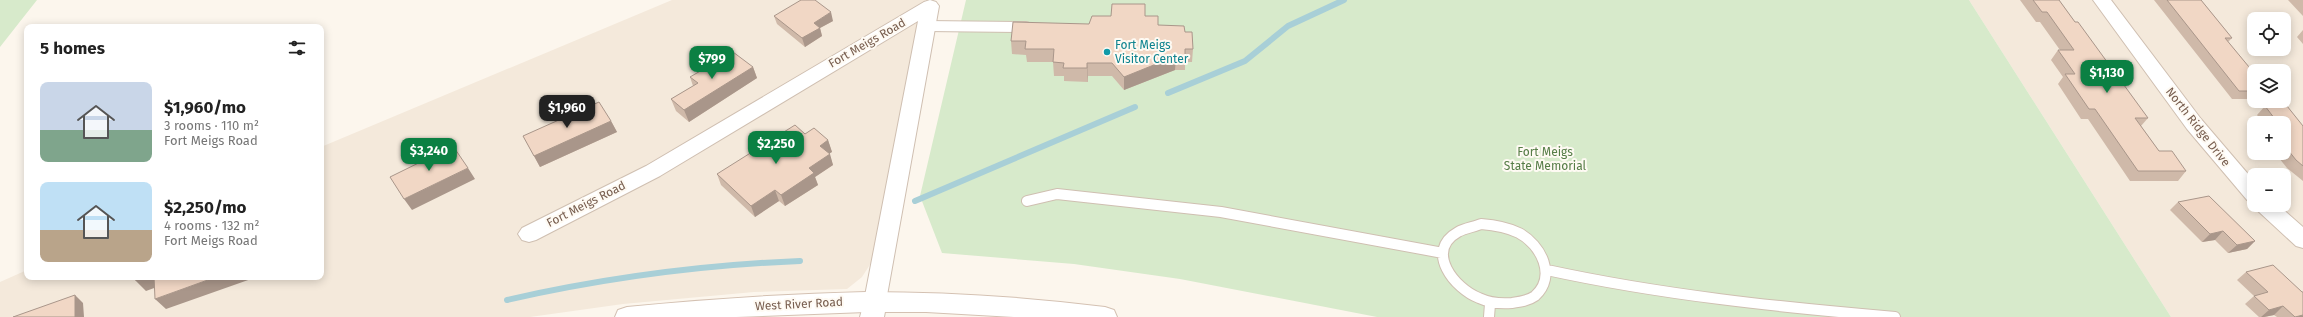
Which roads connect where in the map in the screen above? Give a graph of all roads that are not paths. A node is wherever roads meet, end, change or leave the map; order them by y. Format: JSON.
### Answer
{"nodes":[{"id":1,"x":2102,"y":0,"type":"edge"},
{"id":2,"x":926,"y":26,"type":"junction"},
{"id":3,"x":1033,"y":27,"type":"edge"},
{"id":4,"x":2247,"y":187,"type":"edge"},
{"id":5,"x":1027,"y":201,"type":"dead end"},
{"id":6,"x":2273,"y":212,"type":"edge"},
{"id":7,"x":529,"y":234,"type":"dead end"},
{"id":8,"x":2303,"y":240,"type":"edge"},
{"id":9,"x":1443,"y":253,"type":"junction"},
{"id":10,"x":1547,"y":270,"type":"junction"},
{"id":11,"x":1490,"y":304,"type":"junction"},
{"id":12,"x":874,"y":309,"type":"edge"},
{"id":13,"x":628,"y":317,"type":"edge"},
{"id":14,"x":1105,"y":317,"type":"edge"},
{"id":15,"x":1489,"y":317,"type":"edge"},
{"id":16,"x":1895,"y":317,"type":"edge"}],
"edges":[{"from":1,"to":4,"type":"street","name":"North Ridge Drive"},
{"from":2,"to":3,"type":"lane"},
{"from":2,"to":7,"type":"street","name":"Fort Meigs Road"},
{"from":2,"to":12,"type":"street","name":"Fort Meigs Road"},
{"from":5,"to":9,"type":"lane"},
{"from":6,"to":8,"type":"street"},
{"from":9,"to":10,"type":"lane"},
{"from":9,"to":11,"type":"lane"},
{"from":10,"to":11,"type":"lane"},
{"from":10,"to":16,"type":"lane"},
{"from":11,"to":15,"type":"lane"},
{"from":12,"to":13,"type":"main road","name":"West River Road"},
{"from":12,"to":14,"type":"main road","name":"West River Road"}]}
